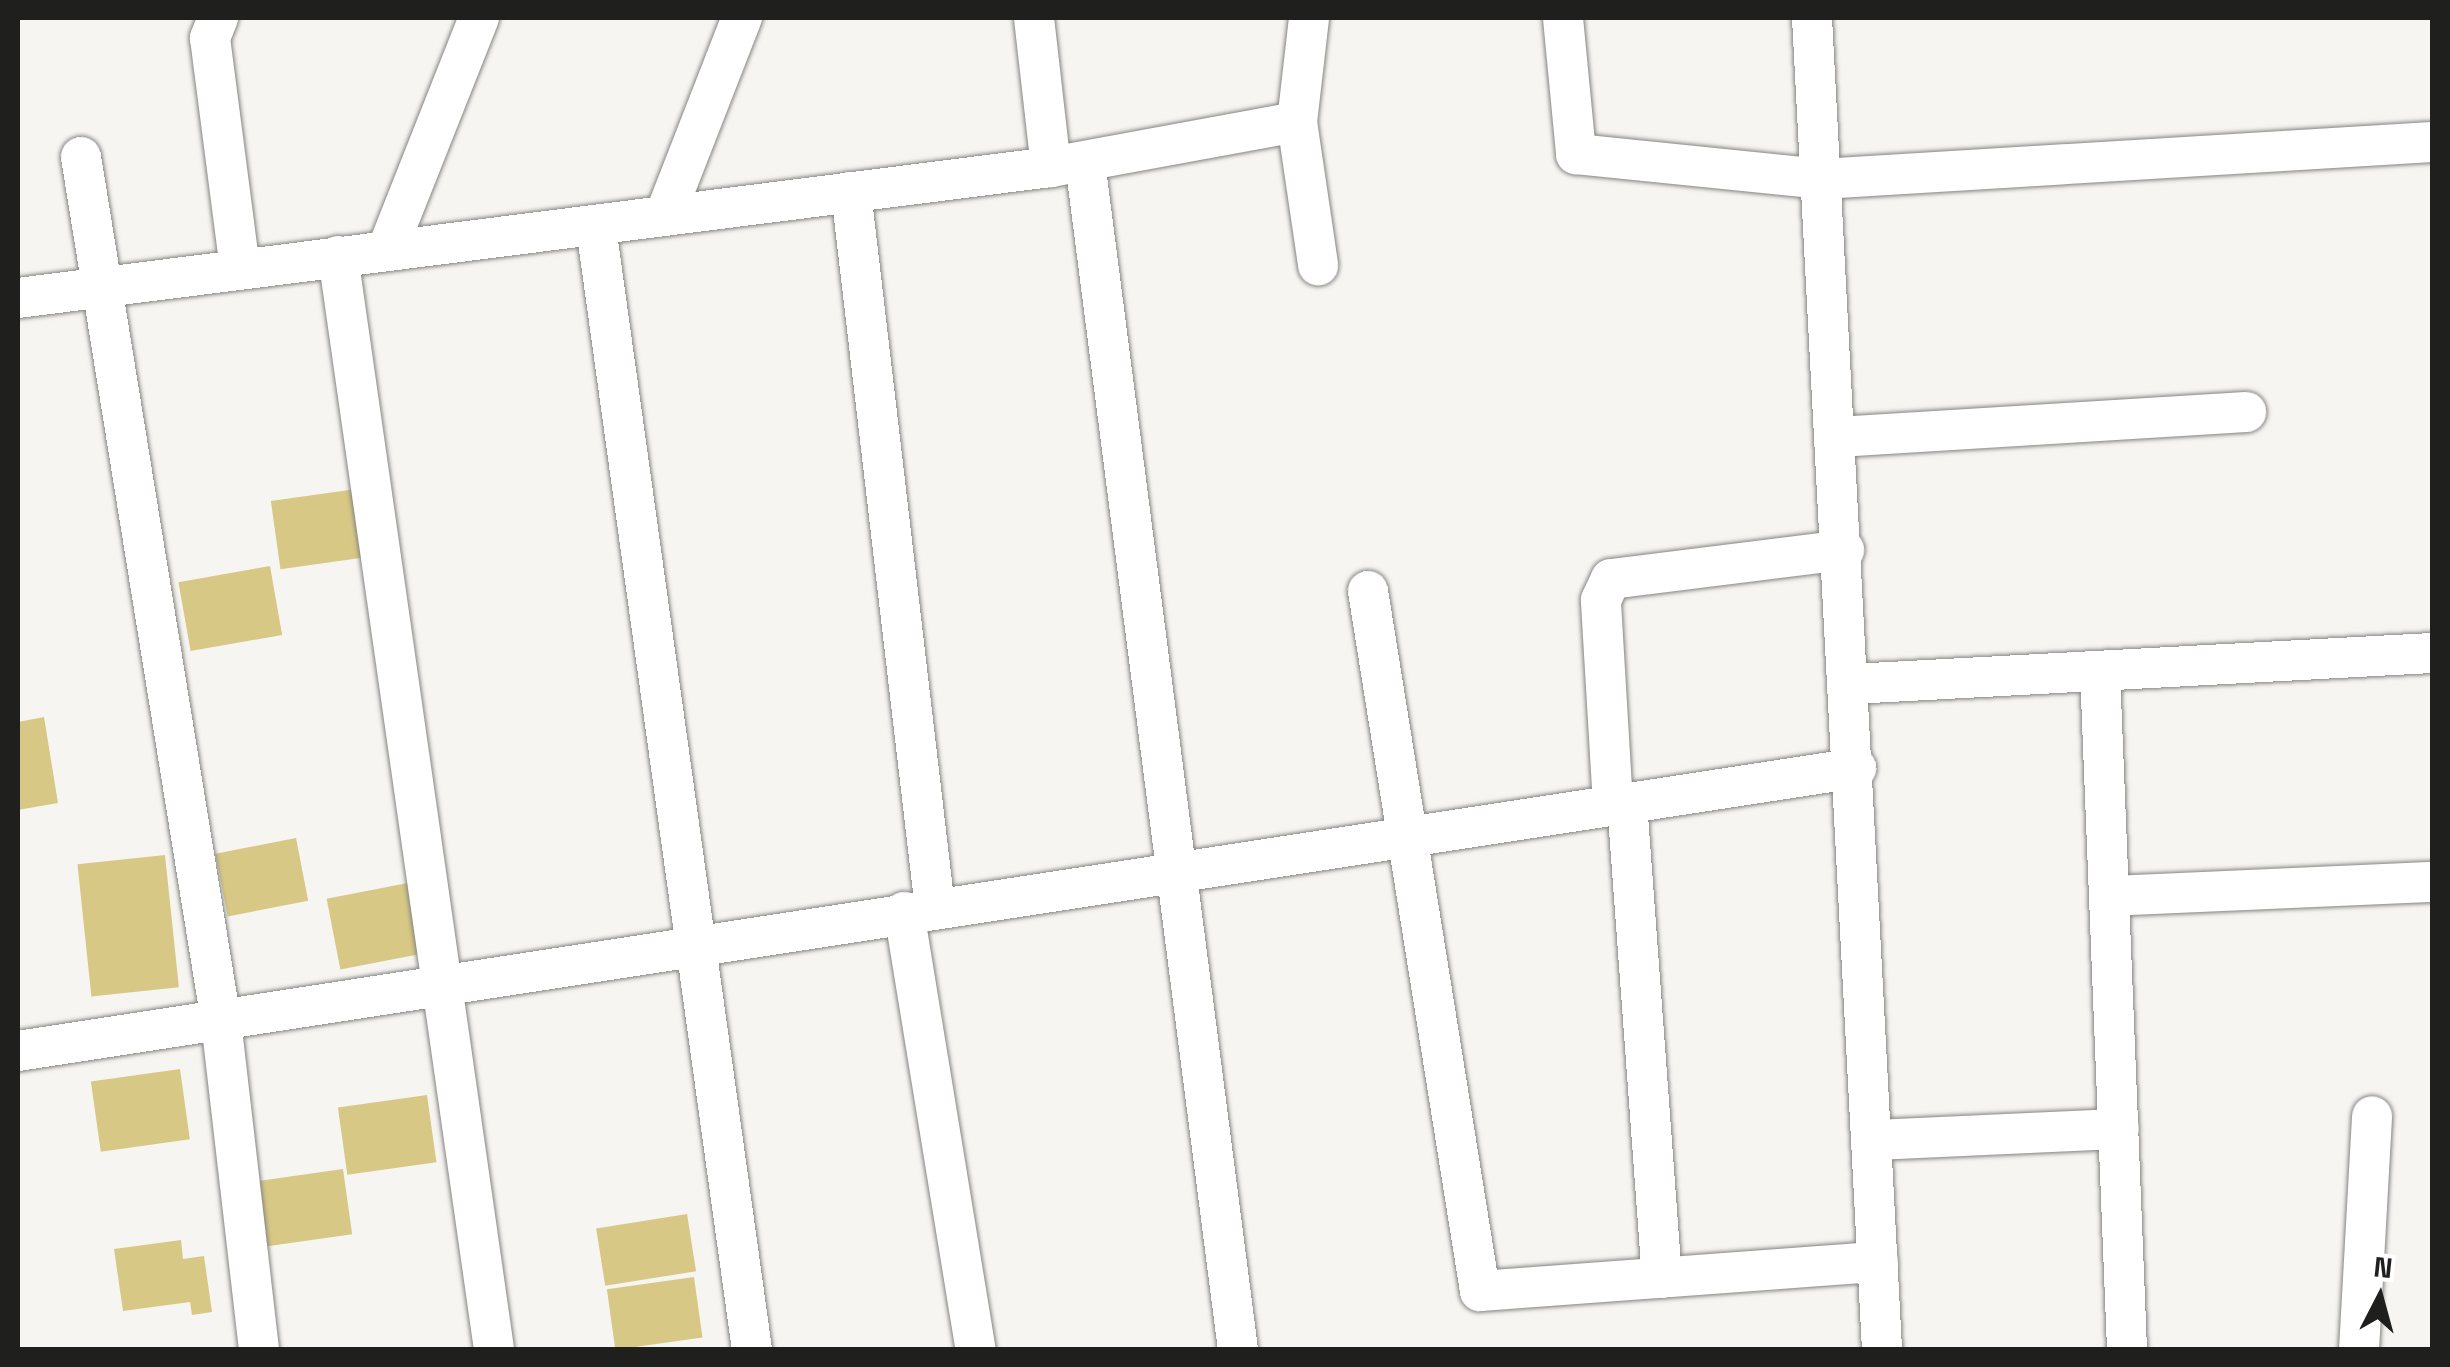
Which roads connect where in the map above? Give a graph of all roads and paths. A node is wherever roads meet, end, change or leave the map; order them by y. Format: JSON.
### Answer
{"nodes":[{"id":1,"x":218,"y":18,"type":"edge"},
{"id":2,"x":479,"y":18,"type":"edge"},
{"id":3,"x":742,"y":18,"type":"edge"},
{"id":4,"x":1034,"y":18,"type":"edge"},
{"id":5,"x":1044,"y":18,"type":"edge"},
{"id":6,"x":1309,"y":18,"type":"edge"},
{"id":7,"x":1562,"y":18,"type":"edge"},
{"id":8,"x":1812,"y":18,"type":"edge"},
{"id":9,"x":1297,"y":122,"type":"junction"},
{"id":10,"x":2432,"y":142,"type":"edge"},
{"id":11,"x":80,"y":158,"type":"dead end"},
{"id":12,"x":1068,"y":165,"type":"junction"},
{"id":13,"x":1822,"y":179,"type":"junction"},
{"id":14,"x":852,"y":192,"type":"junction"},
{"id":15,"x":666,"y":215,"type":"junction"},
{"id":16,"x":596,"y":227,"type":"junction"},
{"id":17,"x":387,"y":250,"type":"junction"},
{"id":18,"x":338,"y":256,"type":"junction"},
{"id":19,"x":1318,"y":264,"type":"dead end"},
{"id":20,"x":240,"y":268,"type":"junction"},
{"id":21,"x":103,"y":286,"type":"junction"},
{"id":22,"x":18,"y":298,"type":"edge"},
{"id":23,"x":2246,"y":412,"type":"dead end"},
{"id":24,"x":1837,"y":437,"type":"junction"},
{"id":25,"x":1844,"y":550,"type":"junction"},
{"id":26,"x":1368,"y":591,"type":"dead end"},
{"id":27,"x":2432,"y":653,"type":"edge"},
{"id":28,"x":2100,"y":671,"type":"junction"},
{"id":29,"x":1852,"y":684,"type":"junction"},
{"id":30,"x":1856,"y":768,"type":"junction"},
{"id":31,"x":1620,"y":804,"type":"junction"},
{"id":32,"x":1403,"y":836,"type":"junction"},
{"id":33,"x":1181,"y":872,"type":"junction"},
{"id":34,"x":2432,"y":882,"type":"edge"},
{"id":35,"x":2110,"y":896,"type":"junction"},
{"id":36,"x":919,"y":910,"type":"junction"},
{"id":37,"x":696,"y":948,"type":"junction"},
{"id":38,"x":442,"y":987,"type":"junction"},
{"id":39,"x":220,"y":1021,"type":"junction"},
{"id":40,"x":18,"y":1051,"type":"edge"},
{"id":41,"x":2372,"y":1116,"type":"dead end"},
{"id":42,"x":2118,"y":1129,"type":"junction"},
{"id":43,"x":1872,"y":1140,"type":"junction"},
{"id":44,"x":1878,"y":1262,"type":"junction"},
{"id":45,"x":1662,"y":1278,"type":"junction"},
{"id":46,"x":259,"y":1350,"type":"edge"},
{"id":47,"x":494,"y":1350,"type":"edge"},
{"id":48,"x":752,"y":1350,"type":"edge"},
{"id":49,"x":976,"y":1350,"type":"edge"},
{"id":50,"x":1238,"y":1350,"type":"edge"},
{"id":51,"x":1882,"y":1350,"type":"edge"},
{"id":52,"x":2127,"y":1350,"type":"edge"},
{"id":53,"x":2358,"y":1350,"type":"edge"}],
"edges":[{"from":1,"to":20,"type":"street"},
{"from":2,"to":17,"type":"street"},
{"from":3,"to":15,"type":"street"},
{"from":4,"to":5,"type":"street"},
{"from":4,"to":12,"type":"street"},
{"from":6,"to":9,"type":"street"},
{"from":7,"to":13,"type":"street"},
{"from":8,"to":13,"type":"street"},
{"from":9,"to":12,"type":"street"},
{"from":9,"to":19,"type":"street"},
{"from":10,"to":13,"type":"street"},
{"from":11,"to":21,"type":"street"},
{"from":12,"to":14,"type":"street"},
{"from":12,"to":33,"type":"street"},
{"from":13,"to":24,"type":"street"},
{"from":14,"to":15,"type":"street"},
{"from":14,"to":36,"type":"street"},
{"from":15,"to":16,"type":"street"},
{"from":16,"to":17,"type":"street"},
{"from":16,"to":37,"type":"street"},
{"from":17,"to":18,"type":"street"},
{"from":18,"to":20,"type":"street"},
{"from":18,"to":38,"type":"street"},
{"from":20,"to":21,"type":"street"},
{"from":21,"to":22,"type":"street"},
{"from":21,"to":39,"type":"street"},
{"from":23,"to":24,"type":"street"},
{"from":24,"to":25,"type":"street"},
{"from":25,"to":29,"type":"street"},
{"from":25,"to":31,"type":"street"},
{"from":26,"to":32,"type":"street"},
{"from":27,"to":28,"type":"street"},
{"from":28,"to":29,"type":"street"},
{"from":28,"to":35,"type":"street"},
{"from":29,"to":30,"type":"street"},
{"from":30,"to":31,"type":"street"},
{"from":30,"to":43,"type":"street"},
{"from":31,"to":32,"type":"street"},
{"from":31,"to":45,"type":"street"},
{"from":32,"to":33,"type":"street"},
{"from":32,"to":45,"type":"street"},
{"from":33,"to":36,"type":"street"},
{"from":33,"to":50,"type":"street"},
{"from":34,"to":35,"type":"street"},
{"from":35,"to":42,"type":"street"},
{"from":36,"to":37,"type":"street"},
{"from":36,"to":49,"type":"street"},
{"from":37,"to":38,"type":"street"},
{"from":37,"to":48,"type":"street"},
{"from":38,"to":39,"type":"street"},
{"from":38,"to":47,"type":"street"},
{"from":39,"to":40,"type":"street"},
{"from":39,"to":46,"type":"street"},
{"from":41,"to":53,"type":"street"},
{"from":42,"to":43,"type":"street"},
{"from":42,"to":52,"type":"street"},
{"from":43,"to":44,"type":"street"},
{"from":44,"to":45,"type":"street"},
{"from":44,"to":51,"type":"street"}]}
